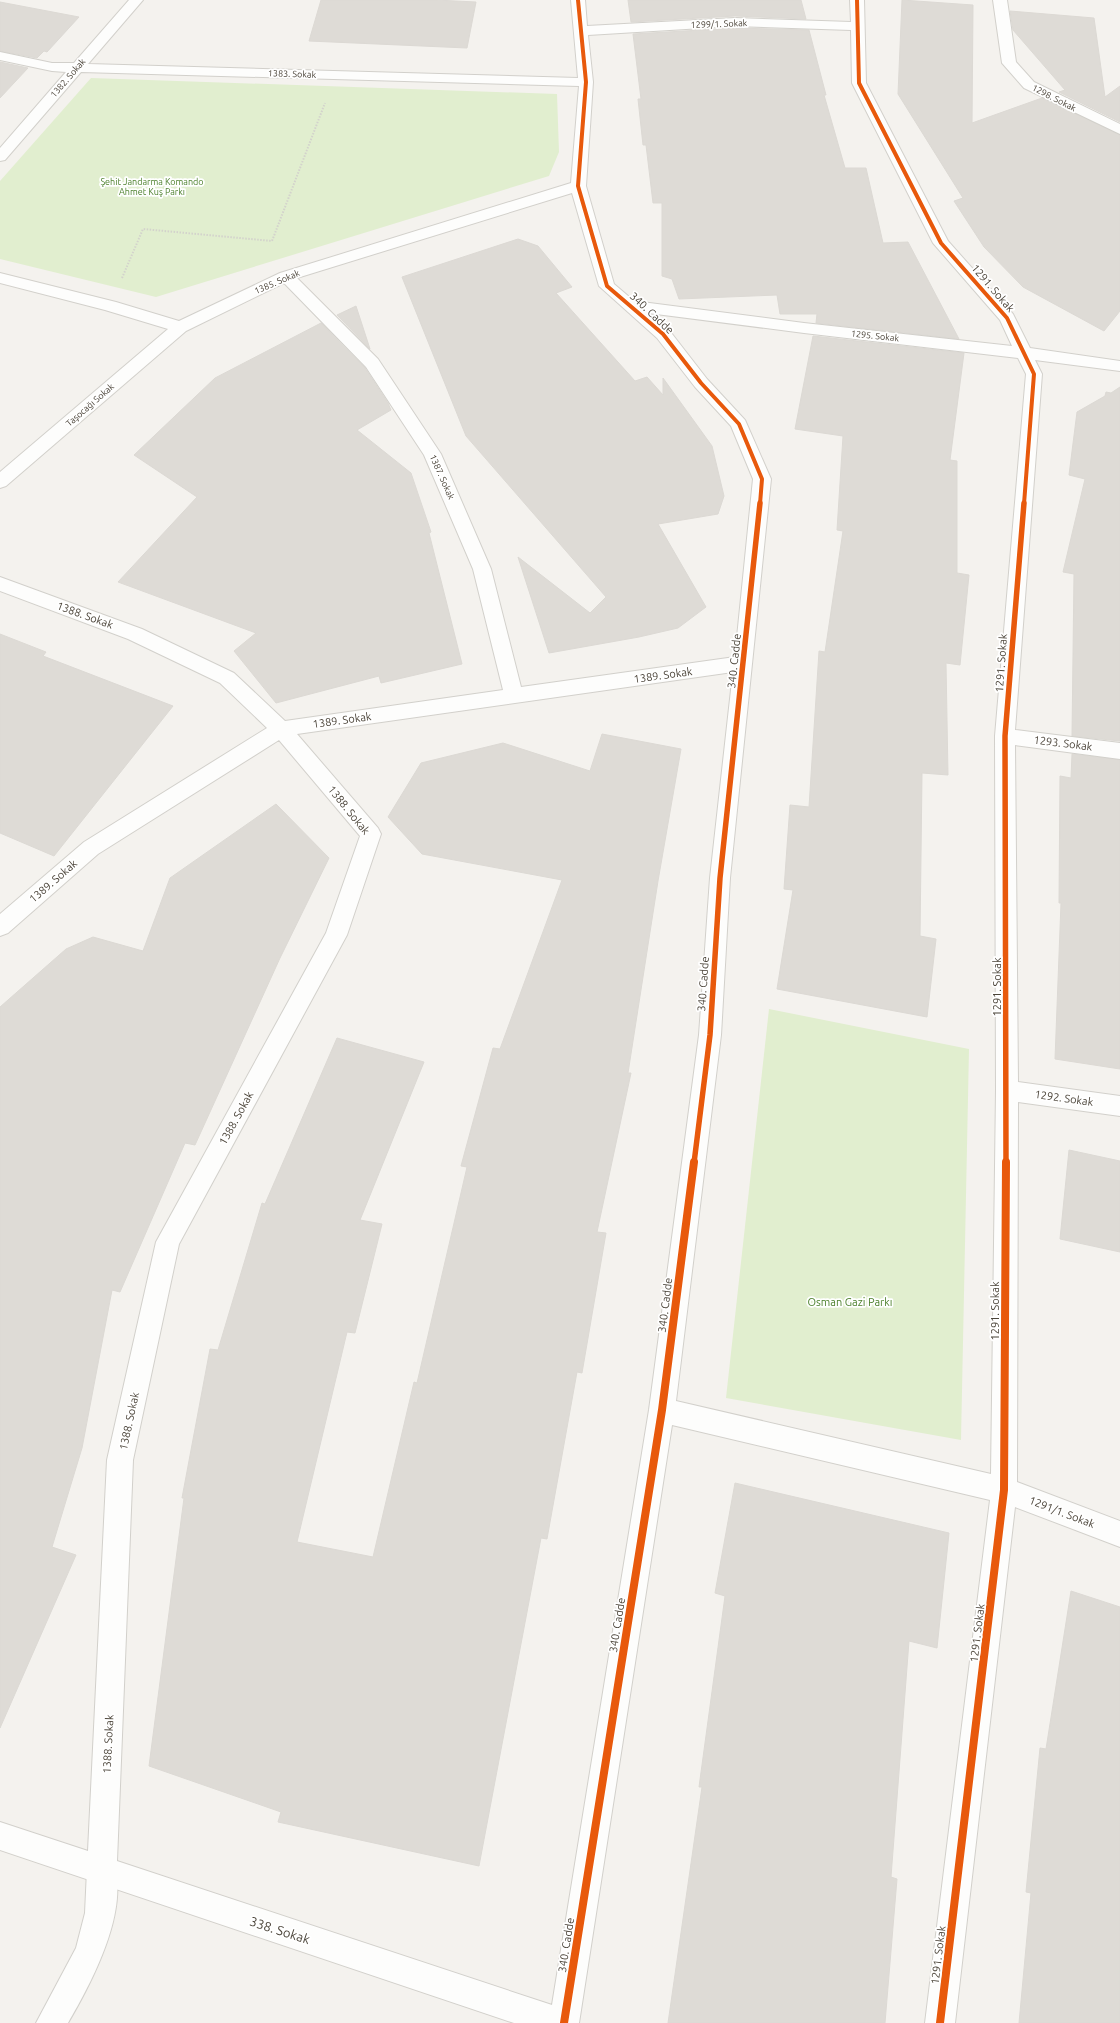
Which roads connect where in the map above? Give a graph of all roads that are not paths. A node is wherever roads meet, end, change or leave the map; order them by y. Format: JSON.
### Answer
{"nodes":[{"id":1,"x":136,"y":0,"type":"edge"},
{"id":2,"x":578,"y":0,"type":"edge"},
{"id":3,"x":857,"y":0,"type":"edge"},
{"id":4,"x":1000,"y":0,"type":"edge"},
{"id":5,"x":857,"y":26,"type":"junction"},
{"id":6,"x":581,"y":31,"type":"junction"},
{"id":7,"x":0,"y":56,"type":"edge"},
{"id":8,"x":78,"y":68,"type":"junction"},
{"id":9,"x":586,"y":82,"type":"junction"},
{"id":10,"x":1120,"y":130,"type":"edge"},
{"id":11,"x":0,"y":157,"type":"edge"},
{"id":12,"x":578,"y":186,"type":"junction"},
{"id":13,"x":286,"y":276,"type":"junction"},
{"id":14,"x":0,"y":278,"type":"edge"},
{"id":15,"x":630,"y":305,"type":"junction"},
{"id":16,"x":180,"y":327,"type":"junction"},
{"id":17,"x":1024,"y":353,"type":"junction"},
{"id":18,"x":1120,"y":366,"type":"edge"},
{"id":19,"x":0,"y":482,"type":"edge"},
{"id":20,"x":0,"y":584,"type":"edge"},
{"id":21,"x":744,"y":662,"type":"junction"},
{"id":22,"x":514,"y":696,"type":"junction"},
{"id":23,"x":281,"y":729,"type":"junction"},
{"id":24,"x":1006,"y":736,"type":"junction"},
{"id":25,"x":1120,"y":751,"type":"edge"},
{"id":26,"x":0,"y":927,"type":"edge"},
{"id":27,"x":1007,"y":1090,"type":"junction"},
{"id":28,"x":1120,"y":1106,"type":"edge"},
{"id":29,"x":662,"y":1410,"type":"junction"},
{"id":30,"x":1004,"y":1490,"type":"junction"},
{"id":31,"x":1120,"y":1534,"type":"edge"},
{"id":32,"x":0,"y":1836,"type":"edge"},
{"id":33,"x":102,"y":1870,"type":"junction"},
{"id":34,"x":51,"y":2023,"type":"edge"},
{"id":35,"x":559,"y":2023,"type":"edge"},
{"id":36,"x":564,"y":2023,"type":"edge"},
{"id":37,"x":940,"y":2023,"type":"edge"}],
"edges":[{"from":1,"to":8,"type":"street","name":"1382. Sokak"},
{"from":2,"to":6,"type":"street","name":"340. Cadde"},
{"from":3,"to":5,"type":"street","name":"1291. Sokak"},
{"from":4,"to":10,"type":"street","name":"1298. Sokak"},
{"from":5,"to":6,"type":"street","name":"1299/1. Sokak"},
{"from":5,"to":17,"type":"street","name":"1291. Sokak"},
{"from":6,"to":9,"type":"street","name":"340. Cadde"},
{"from":7,"to":8,"type":"street","name":"1383. Sokak"},
{"from":8,"to":9,"type":"street","name":"1383. Sokak"},
{"from":8,"to":11,"type":"street","name":"1382. Sokak"},
{"from":9,"to":12,"type":"street","name":"340. Cadde"},
{"from":12,"to":13,"type":"street","name":"1385. Sokak"},
{"from":12,"to":15,"type":"street","name":"340. Cadde"},
{"from":13,"to":16,"type":"street","name":"1385. Sokak"},
{"from":13,"to":22,"type":"street","name":"1387. Sokak"},
{"from":14,"to":16,"type":"street"},
{"from":15,"to":17,"type":"street","name":"1295. Sokak"},
{"from":15,"to":21,"type":"street","name":"340. Cadde"},
{"from":16,"to":19,"type":"street","name":"Taşocağı Sokak"},
{"from":17,"to":18,"type":"street","name":"1295. Sokak"},
{"from":17,"to":24,"type":"street","name":"1291. Sokak"},
{"from":20,"to":23,"type":"street","name":"1388. Sokak"},
{"from":21,"to":22,"type":"street","name":"1389. Sokak"},
{"from":21,"to":29,"type":"street","name":"340. Cadde"},
{"from":22,"to":23,"type":"street","name":"1389. Sokak"},
{"from":23,"to":26,"type":"street","name":"1389. Sokak"},
{"from":23,"to":33,"type":"street","name":"1388. Sokak"},
{"from":24,"to":25,"type":"street","name":"1293. Sokak"},
{"from":24,"to":27,"type":"street","name":"1291. Sokak"},
{"from":27,"to":28,"type":"street","name":"1292. Sokak"},
{"from":27,"to":30,"type":"street","name":"1291. Sokak"},
{"from":29,"to":30,"type":"street","name":"1291/1. Sokak"},
{"from":29,"to":36,"type":"street","name":"340. Cadde"},
{"from":30,"to":31,"type":"street","name":"1291/1. Sokak"},
{"from":30,"to":37,"type":"street","name":"1291. Sokak"},
{"from":32,"to":33,"type":"street","name":"338. Sokak"},
{"from":33,"to":34,"type":"street"},
{"from":33,"to":35,"type":"street","name":"338. Sokak"}]}
